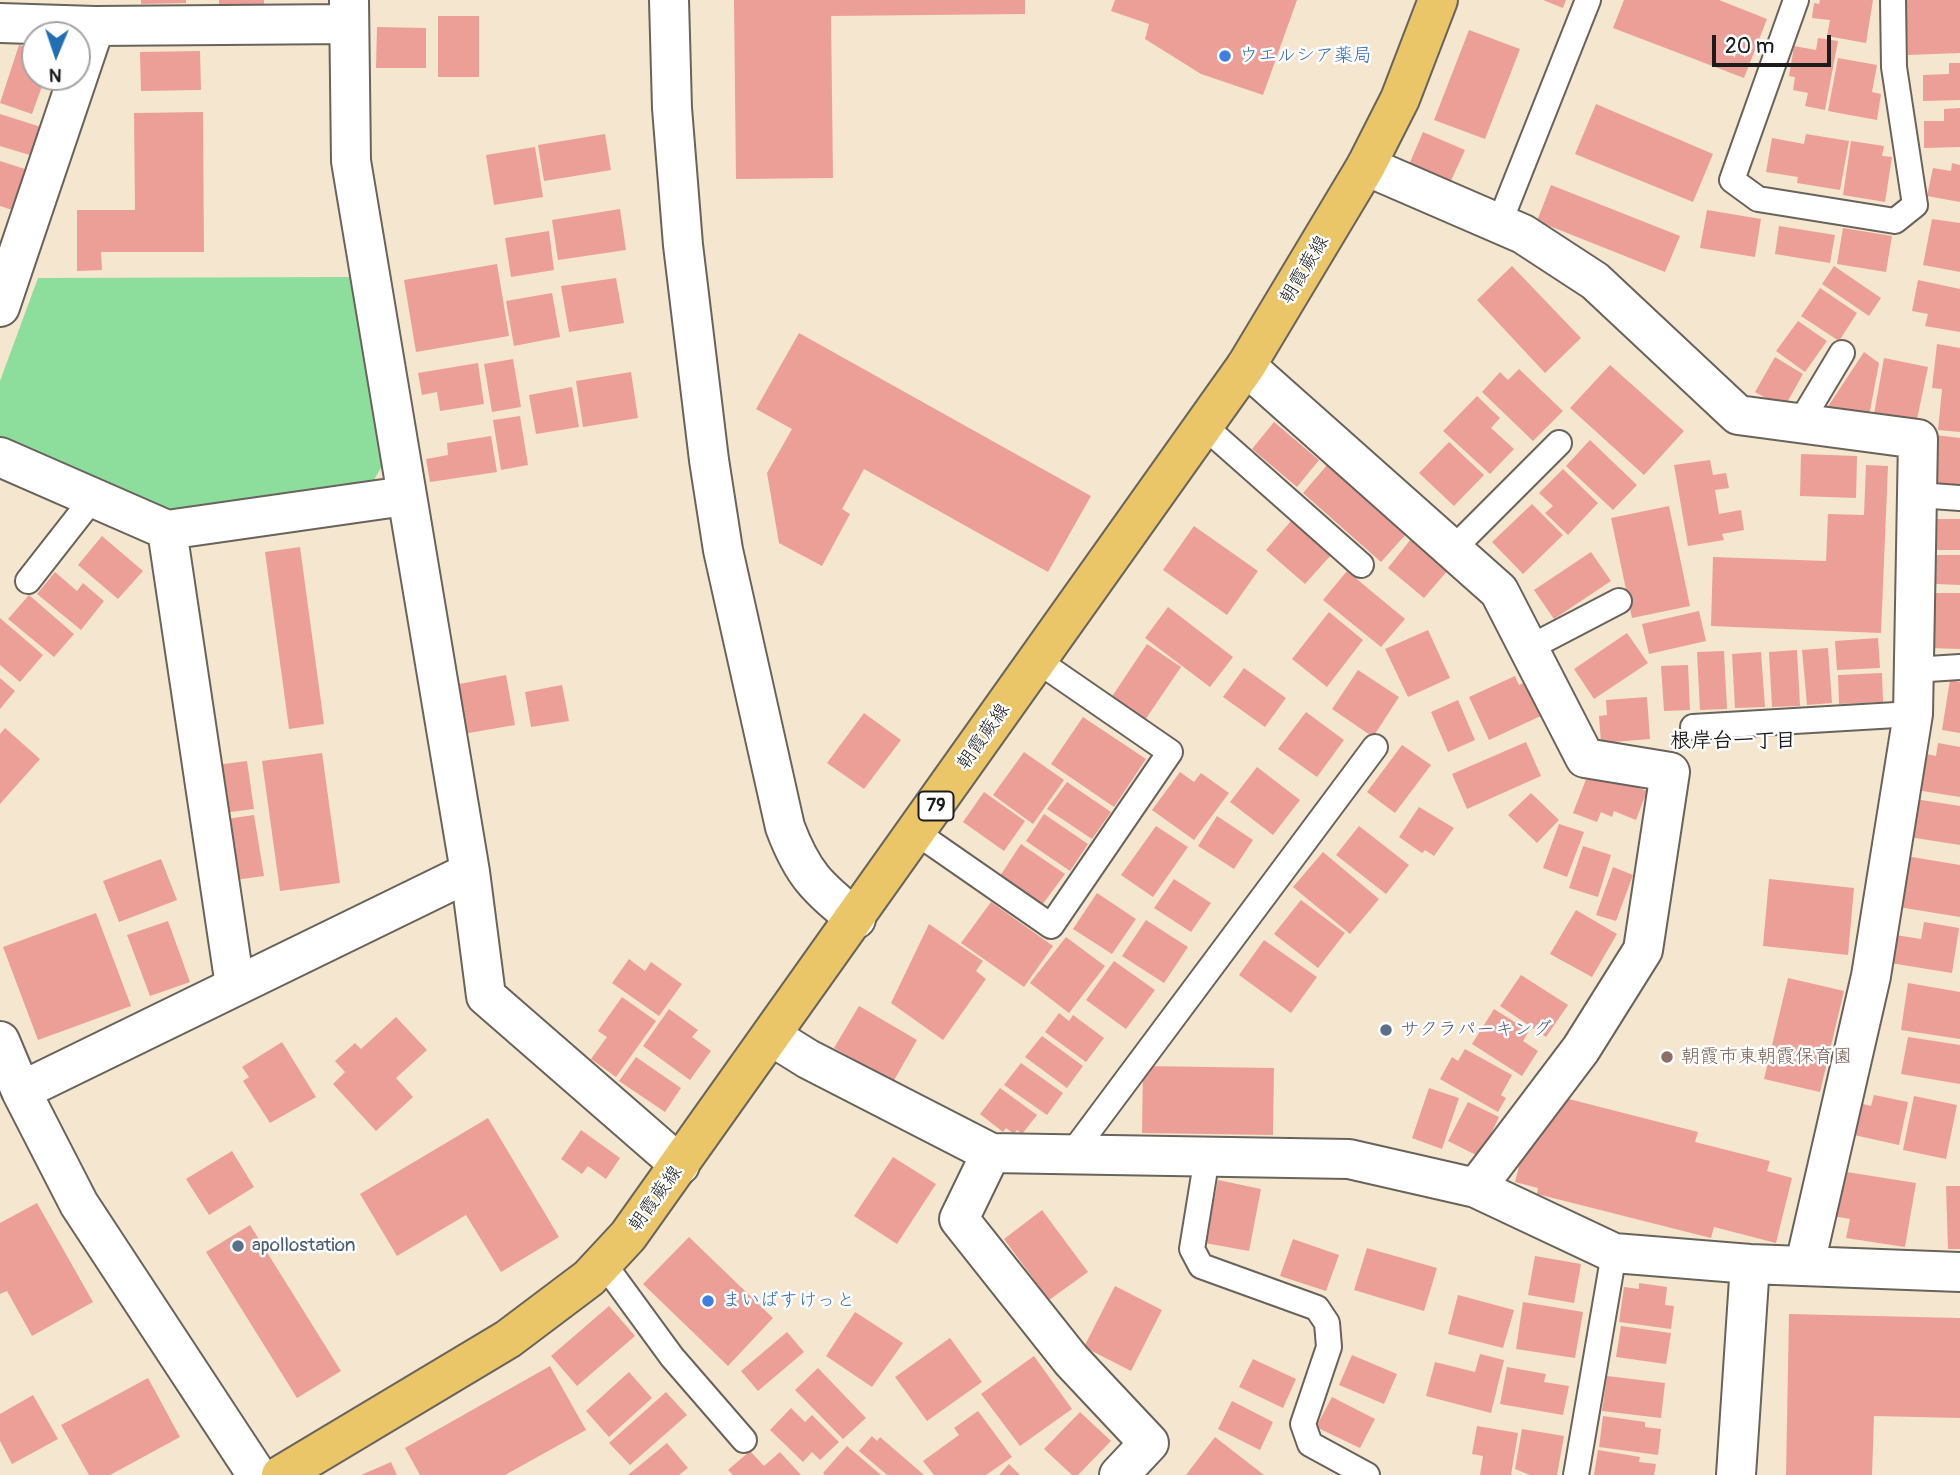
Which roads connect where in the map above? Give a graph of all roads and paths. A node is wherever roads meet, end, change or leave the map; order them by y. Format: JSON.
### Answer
{"nodes":[{"id":1,"x":670,"y":0,"type":"edge"},
{"id":2,"x":1438,"y":0,"type":"edge"},
{"id":3,"x":1588,"y":0,"type":"edge"},
{"id":4,"x":1796,"y":0,"type":"edge"},
{"id":5,"x":1893,"y":0,"type":"edge"},
{"id":6,"x":349,"y":12,"type":"edge"},
{"id":7,"x":0,"y":23,"type":"edge"},
{"id":8,"x":95,"y":26,"type":"junction"},
{"id":9,"x":1366,"y":166,"type":"junction"},
{"id":10,"x":1499,"y":224,"type":"junction"},
{"id":11,"x":3,"y":291,"type":"edge"},
{"id":12,"x":1842,"y":353,"type":"dead end"},
{"id":13,"x":1246,"y":366,"type":"junction"},
{"id":14,"x":1800,"y":423,"type":"junction"},
{"id":15,"x":1204,"y":426,"type":"junction"},
{"id":16,"x":1559,"y":443,"type":"dead end"},
{"id":17,"x":0,"y":457,"type":"edge"},
{"id":18,"x":1918,"y":495,"type":"junction"},
{"id":19,"x":405,"y":496,"type":"junction"},
{"id":20,"x":93,"y":498,"type":"junction"},
{"id":21,"x":1960,"y":498,"type":"edge"},
{"id":22,"x":167,"y":530,"type":"junction"},
{"id":23,"x":1453,"y":550,"type":"junction"},
{"id":24,"x":1361,"y":565,"type":"dead end"},
{"id":25,"x":28,"y":581,"type":"dead end"},
{"id":26,"x":1619,"y":601,"type":"dead end"},
{"id":27,"x":1529,"y":648,"type":"junction"},
{"id":28,"x":1038,"y":661,"type":"junction"},
{"id":29,"x":1960,"y":667,"type":"edge"},
{"id":30,"x":1913,"y":670,"type":"junction"},
{"id":31,"x":1913,"y":714,"type":"junction"},
{"id":32,"x":1693,"y":727,"type":"dead end"},
{"id":33,"x":1375,"y":747,"type":"dead end"},
{"id":34,"x":916,"y":833,"type":"junction"},
{"id":35,"x":470,"y":872,"type":"junction"},
{"id":36,"x":856,"y":919,"type":"junction"},
{"id":37,"x":235,"y":986,"type":"junction"},
{"id":38,"x":771,"y":1036,"type":"junction"},
{"id":39,"x":0,"y":1041,"type":"edge"},
{"id":40,"x":21,"y":1091,"type":"junction"},
{"id":41,"x":991,"y":1153,"type":"junction"},
{"id":42,"x":1070,"y":1156,"type":"junction"},
{"id":43,"x":1207,"y":1157,"type":"junction"},
{"id":44,"x":680,"y":1165,"type":"junction"},
{"id":45,"x":1476,"y":1188,"type":"junction"},
{"id":46,"x":1614,"y":1253,"type":"junction"},
{"id":47,"x":604,"y":1264,"type":"junction"},
{"id":48,"x":1750,"y":1264,"type":"junction"},
{"id":49,"x":1805,"y":1264,"type":"junction"},
{"id":50,"x":1960,"y":1272,"type":"edge"},
{"id":51,"x":744,"y":1440,"type":"dead end"},
{"id":52,"x":257,"y":1475,"type":"edge"},
{"id":53,"x":281,"y":1475,"type":"edge"},
{"id":54,"x":1119,"y":1475,"type":"edge"},
{"id":55,"x":1367,"y":1475,"type":"edge"},
{"id":56,"x":1576,"y":1475,"type":"edge"},
{"id":57,"x":1736,"y":1475,"type":"edge"}],
"edges":[{"from":1,"to":36,"type":"street"},
{"from":2,"to":9,"type":"main road","name":"朝霞蕨線","number":"79"},
{"from":3,"to":10,"type":"lane"},
{"from":4,"to":5,"type":"lane"},
{"from":6,"to":8,"type":"street"},
{"from":6,"to":19,"type":"street"},
{"from":7,"to":8,"type":"street"},
{"from":8,"to":11,"type":"street"},
{"from":9,"to":10,"type":"street"},
{"from":9,"to":13,"type":"main road","name":"朝霞蕨線","number":"79"},
{"from":10,"to":14,"type":"street"},
{"from":12,"to":14,"type":"lane"},
{"from":13,"to":15,"type":"main road","name":"朝霞蕨線","number":"79"},
{"from":13,"to":23,"type":"street"},
{"from":14,"to":18,"type":"street"},
{"from":15,"to":24,"type":"lane"},
{"from":15,"to":28,"type":"main road","name":"朝霞蕨線","number":"79"},
{"from":16,"to":23,"type":"lane"},
{"from":17,"to":20,"type":"street"},
{"from":18,"to":21,"type":"lane"},
{"from":18,"to":30,"type":"street"},
{"from":19,"to":22,"type":"street"},
{"from":19,"to":35,"type":"street"},
{"from":20,"to":22,"type":"street"},
{"from":20,"to":25,"type":"lane"},
{"from":22,"to":37,"type":"street"},
{"from":23,"to":27,"type":"street"},
{"from":26,"to":27,"type":"lane"},
{"from":27,"to":45,"type":"street"},
{"from":28,"to":34,"type":"main road","name":"朝霞蕨線","number":"79"},
{"from":28,"to":34,"type":"lane"},
{"from":29,"to":30,"type":"lane"},
{"from":30,"to":31,"type":"street"},
{"from":31,"to":32,"type":"lane"},
{"from":31,"to":49,"type":"street"},
{"from":33,"to":42,"type":"lane"},
{"from":34,"to":36,"type":"main road","name":"朝霞蕨線","number":"79"},
{"from":35,"to":37,"type":"street"},
{"from":35,"to":44,"type":"street"},
{"from":36,"to":38,"type":"main road","name":"朝霞蕨線","number":"79"},
{"from":37,"to":40,"type":"street"},
{"from":38,"to":41,"type":"street"},
{"from":38,"to":44,"type":"main road","name":"朝霞蕨線","number":"79"},
{"from":39,"to":40,"type":"street"},
{"from":40,"to":52,"type":"street"},
{"from":41,"to":42,"type":"street"},
{"from":41,"to":54,"type":"street"},
{"from":42,"to":43,"type":"street"},
{"from":43,"to":45,"type":"street"},
{"from":43,"to":55,"type":"lane"},
{"from":44,"to":47,"type":"main road","name":"朝霞蕨線","number":"79"},
{"from":45,"to":46,"type":"street"},
{"from":46,"to":48,"type":"street"},
{"from":46,"to":56,"type":"lane"},
{"from":47,"to":51,"type":"lane"},
{"from":47,"to":53,"type":"main road","name":"朝霞蕨線","number":"79"},
{"from":48,"to":49,"type":"street"},
{"from":48,"to":57,"type":"street"},
{"from":49,"to":50,"type":"street"}]}
